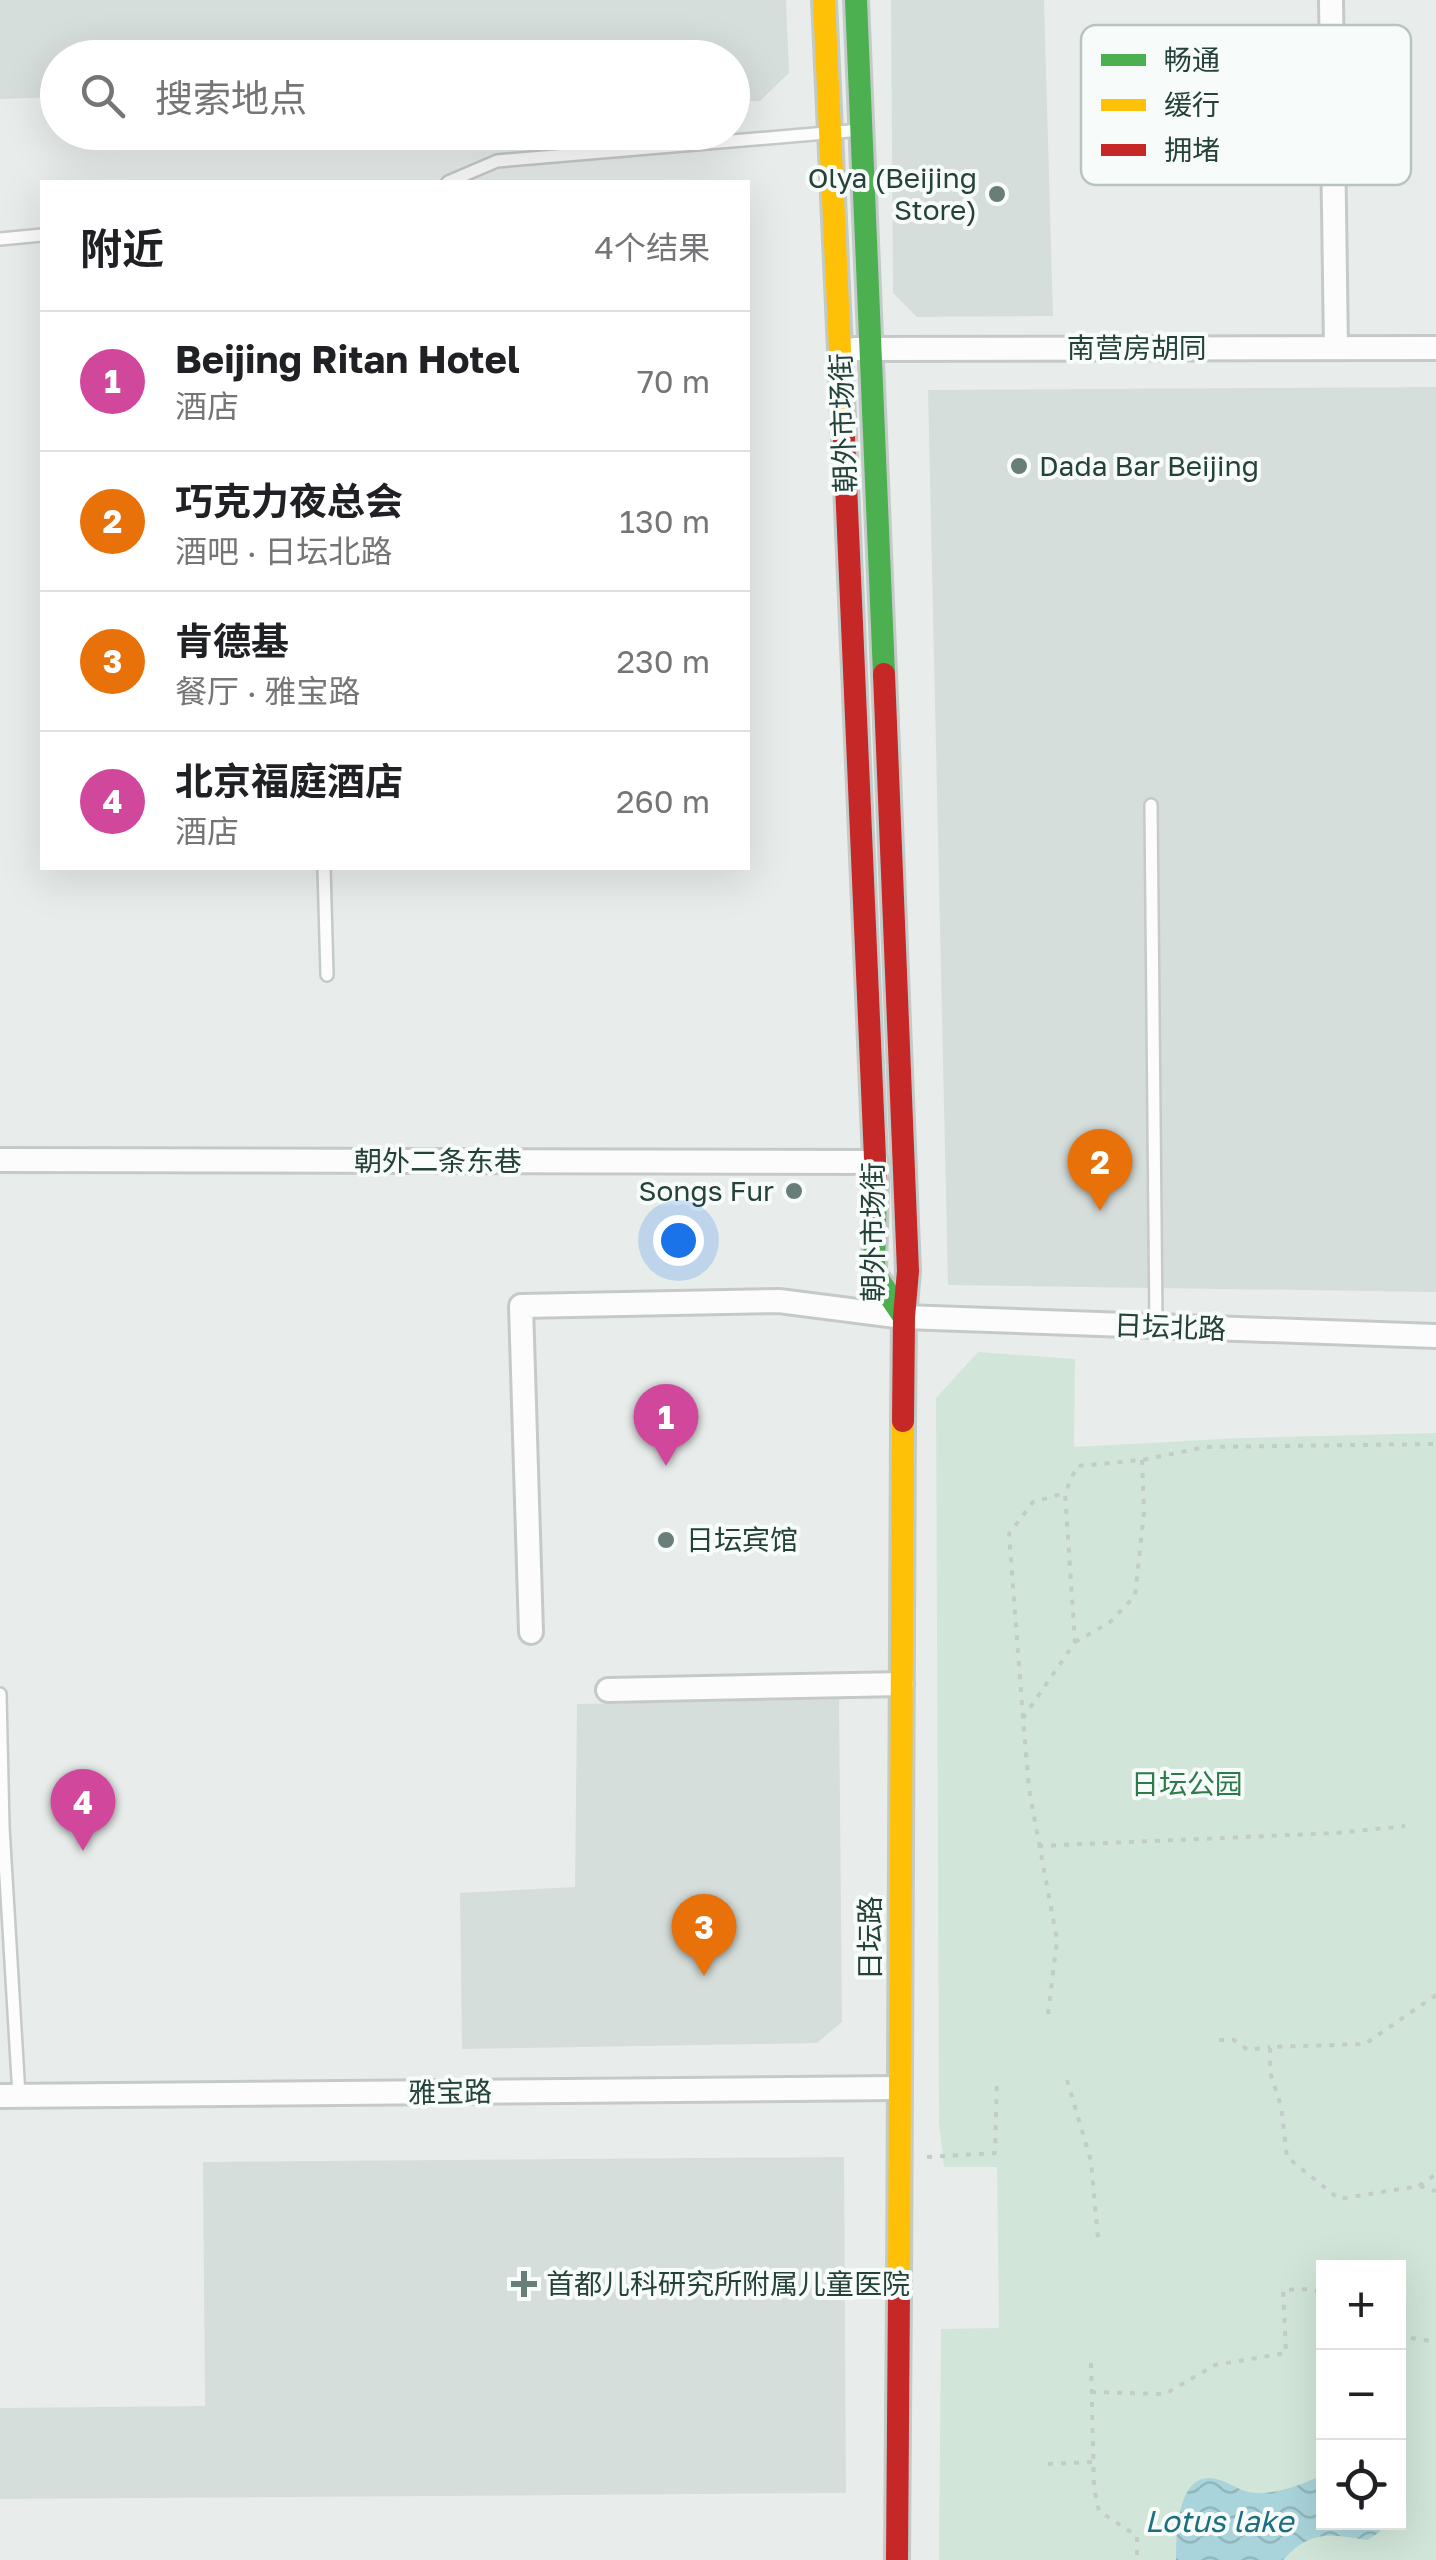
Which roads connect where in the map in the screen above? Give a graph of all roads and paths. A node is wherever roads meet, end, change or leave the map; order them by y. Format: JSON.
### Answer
{"nodes":[{"id":1,"x":824,"y":0,"type":"edge"},
{"id":2,"x":856,"y":0,"type":"edge"},
{"id":3,"x":1331,"y":0,"type":"edge"},
{"id":4,"x":1331,"y":25,"type":"edge"},
{"id":5,"x":861,"y":130,"type":"junction"},
{"id":6,"x":829,"y":133,"type":"junction"},
{"id":7,"x":750,"y":140,"type":"edge"},
{"id":8,"x":627,"y":150,"type":"edge"},
{"id":9,"x":453,"y":180,"type":"edge"},
{"id":10,"x":1334,"y":185,"type":"edge"},
{"id":11,"x":40,"y":235,"type":"edge"},
{"id":12,"x":0,"y":239,"type":"edge"},
{"id":13,"x":870,"y":348,"type":"junction"},
{"id":14,"x":1336,"y":348,"type":"junction"},
{"id":15,"x":1436,"y":348,"type":"edge"},
{"id":16,"x":839,"y":350,"type":"junction"},
{"id":17,"x":1151,"y":805,"type":"dead end"},
{"id":18,"x":324,"y":870,"type":"edge"},
{"id":19,"x":327,"y":975,"type":"dead end"},
{"id":20,"x":0,"y":1160,"type":"edge"},
{"id":21,"x":876,"y":1162,"type":"junction"},
{"id":22,"x":904,"y":1317,"type":"junction"},
{"id":23,"x":1156,"y":1326,"type":"junction"},
{"id":24,"x":1436,"y":1336,"type":"edge"},
{"id":25,"x":1436,"y":1444,"type":"edge"},
{"id":26,"x":1142,"y":1460,"type":"junction"},
{"id":27,"x":1065,"y":1493,"type":"junction"},
{"id":28,"x":531,"y":1632,"type":"dead end"},
{"id":29,"x":1075,"y":1642,"type":"junction"},
{"id":30,"x":902,"y":1684,"type":"junction"},
{"id":31,"x":608,"y":1690,"type":"dead end"},
{"id":32,"x":0,"y":1694,"type":"edge"},
{"id":33,"x":1023,"y":1718,"type":"junction"},
{"id":34,"x":1405,"y":1826,"type":"dead end"},
{"id":35,"x":1038,"y":1846,"type":"junction"},
{"id":36,"x":1436,"y":1995,"type":"edge"},
{"id":37,"x":1048,"y":2014,"type":"dead end"},
{"id":38,"x":1219,"y":2040,"type":"dead end"},
{"id":39,"x":1270,"y":2047,"type":"junction"},
{"id":40,"x":1066,"y":2080,"type":"dead end"},
{"id":41,"x":997,"y":2081,"type":"dead end"},
{"id":42,"x":900,"y":2088,"type":"junction"},
{"id":43,"x":9,"y":2096,"type":"edge"},
{"id":44,"x":899,"y":2158,"type":"junction"},
{"id":45,"x":1436,"y":2174,"type":"edge"},
{"id":46,"x":1418,"y":2186,"type":"junction"},
{"id":47,"x":1436,"y":2191,"type":"edge"},
{"id":48,"x":1098,"y":2239,"type":"dead end"},
{"id":49,"x":1316,"y":2292,"type":"edge"},
{"id":50,"x":1406,"y":2337,"type":"edge"},
{"id":51,"x":1436,"y":2342,"type":"edge"},
{"id":52,"x":1092,"y":2362,"type":"dead end"},
{"id":53,"x":1091,"y":2392,"type":"junction"},
{"id":54,"x":1094,"y":2462,"type":"junction"},
{"id":55,"x":1048,"y":2464,"type":"dead end"},
{"id":56,"x":897,"y":2560,"type":"edge"},
{"id":57,"x":1137,"y":2560,"type":"edge"}],
"edges":[{"from":1,"to":6,"type":"main road","name":"朝外市场街"},
{"from":2,"to":5,"type":"main road","name":"朝外市场街"},
{"from":3,"to":4,"type":"street"},
{"from":5,"to":6,"type":"lane"},
{"from":5,"to":13,"type":"main road","name":"朝外市场街"},
{"from":6,"to":7,"type":"lane"},
{"from":6,"to":16,"type":"main road","name":"朝外市场街"},
{"from":8,"to":9,"type":"lane"},
{"from":10,"to":14,"type":"street"},
{"from":11,"to":12,"type":"lane"},
{"from":13,"to":14,"type":"street","name":"南营房胡同"},
{"from":13,"to":16,"type":"street","name":"南营房胡同"},
{"from":13,"to":22,"type":"main road","name":"朝外市场街"},
{"from":14,"to":15,"type":"street","name":"南营房胡同"},
{"from":16,"to":21,"type":"main road","name":"朝外市场街"},
{"from":17,"to":23,"type":"lane"},
{"from":18,"to":19,"type":"lane"},
{"from":20,"to":21,"type":"street","name":"朝外二条东巷"},
{"from":21,"to":22,"type":"main road","name":"朝外市场街"},
{"from":22,"to":23,"type":"street","name":"日坛北路"},
{"from":22,"to":28,"type":"street","name":"日坛北路"},
{"from":22,"to":30,"type":"main road","name":"日坛路"},
{"from":23,"to":24,"type":"street","name":"日坛北路"},
{"from":25,"to":26,"type":"path"},
{"from":26,"to":27,"type":"path"},
{"from":26,"to":29,"type":"path"},
{"from":27,"to":29,"type":"path"},
{"from":27,"to":33,"type":"path"},
{"from":29,"to":33,"type":"path"},
{"from":30,"to":31,"type":"street"},
{"from":30,"to":42,"type":"main road","name":"日坛路"},
{"from":32,"to":43,"type":"lane"},
{"from":33,"to":35,"type":"path"},
{"from":34,"to":35,"type":"path"},
{"from":35,"to":37,"type":"path"},
{"from":36,"to":39,"type":"path"},
{"from":38,"to":39,"type":"path"},
{"from":39,"to":46,"type":"path"},
{"from":40,"to":48,"type":"path"},
{"from":41,"to":44,"type":"path"},
{"from":42,"to":43,"type":"street","name":"雅宝路"},
{"from":42,"to":44,"type":"main road","name":"日坛路"},
{"from":44,"to":56,"type":"main road","name":"日坛路"},
{"from":45,"to":46,"type":"path"},
{"from":46,"to":47,"type":"path"},
{"from":49,"to":53,"type":"path"},
{"from":50,"to":51,"type":"path"},
{"from":52,"to":53,"type":"path"},
{"from":53,"to":54,"type":"path"},
{"from":54,"to":55,"type":"path"},
{"from":54,"to":57,"type":"path"}]}
